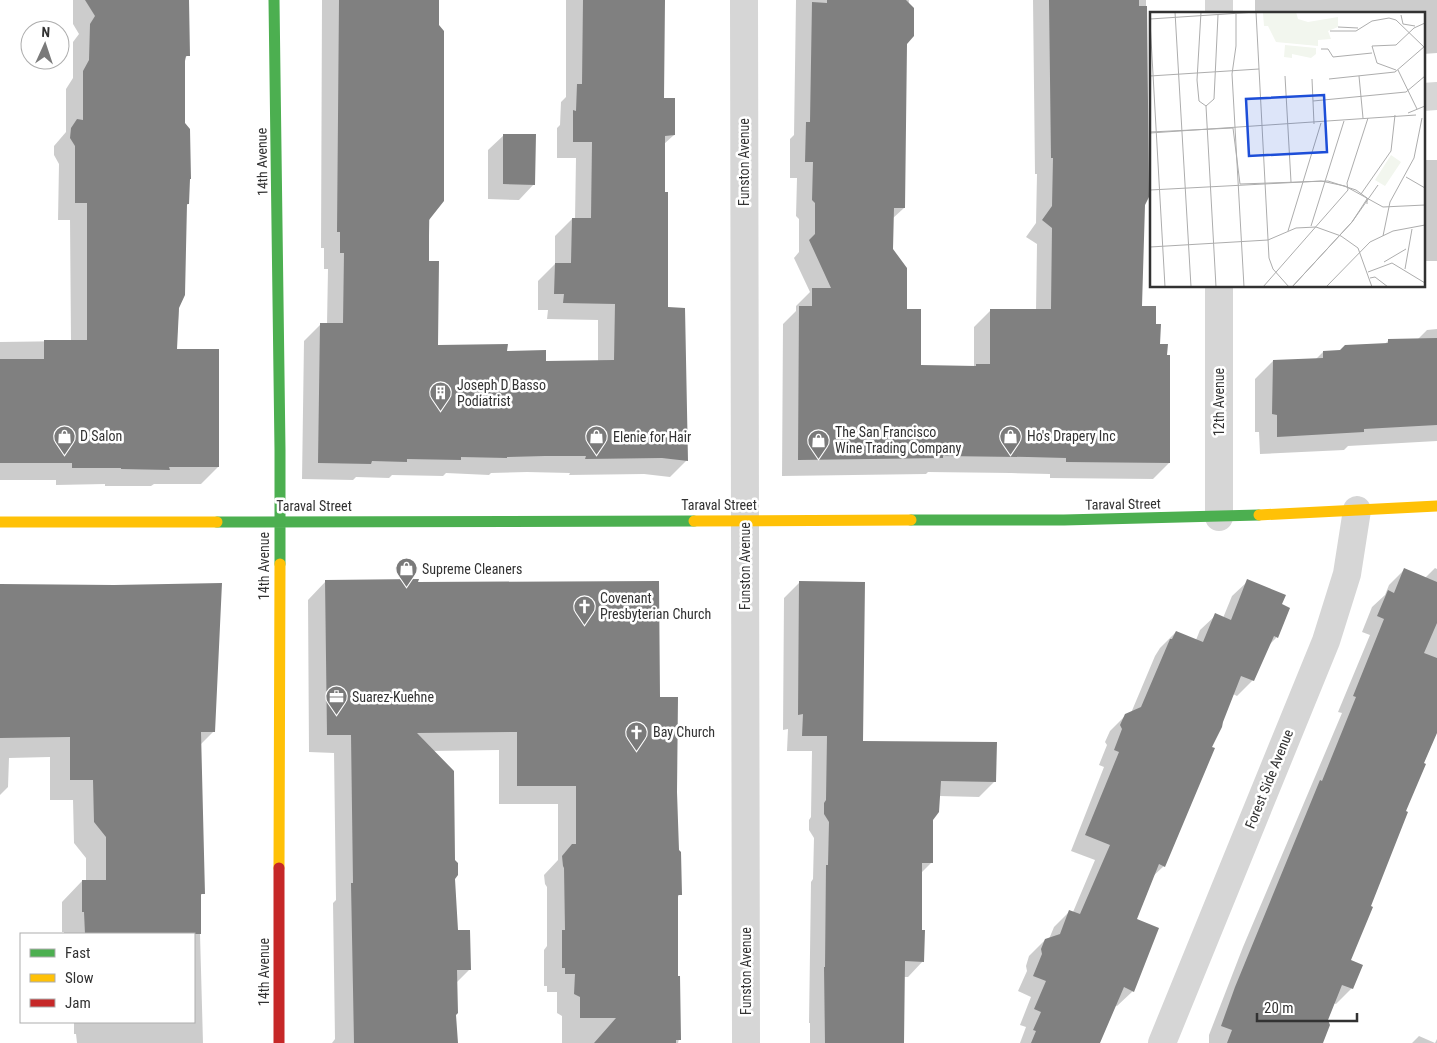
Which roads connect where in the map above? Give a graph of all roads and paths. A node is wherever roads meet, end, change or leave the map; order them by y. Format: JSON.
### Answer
{"nodes":[{"id":1,"x":274,"y":0,"type":"edge"},
{"id":2,"x":744,"y":0,"type":"edge"},
{"id":3,"x":1437,"y":96,"type":"edge"},
{"id":4,"x":1424,"y":97,"type":"edge"},
{"id":5,"x":1219,"y":288,"type":"edge"},
{"id":6,"x":1437,"y":506,"type":"edge"},
{"id":7,"x":1357,"y":510,"type":"junction"},
{"id":8,"x":1219,"y":517,"type":"junction"},
{"id":9,"x":745,"y":520,"type":"junction"},
{"id":10,"x":279,"y":521,"type":"junction"},
{"id":11,"x":0,"y":522,"type":"edge"},
{"id":12,"x":279,"y":1043,"type":"edge"},
{"id":13,"x":746,"y":1043,"type":"edge"},
{"id":14,"x":1162,"y":1043,"type":"edge"}],
"edges":[{"from":1,"to":10,"type":"street","name":"14th Avenue"},
{"from":2,"to":9,"type":"street","name":"Funston Avenue"},
{"from":3,"to":4,"type":"street"},
{"from":5,"to":8,"type":"street","name":"12th Avenue"},
{"from":6,"to":7,"type":"street","name":"Taraval Street"},
{"from":7,"to":8,"type":"street","name":"Taraval Street"},
{"from":7,"to":14,"type":"street","name":"Forest Side Avenue"},
{"from":8,"to":9,"type":"street","name":"Taraval Street"},
{"from":9,"to":10,"type":"street","name":"Taraval Street"},
{"from":9,"to":13,"type":"street","name":"Funston Avenue"},
{"from":10,"to":11,"type":"street","name":"Taraval Street"},
{"from":10,"to":12,"type":"street","name":"14th Avenue"}]}
